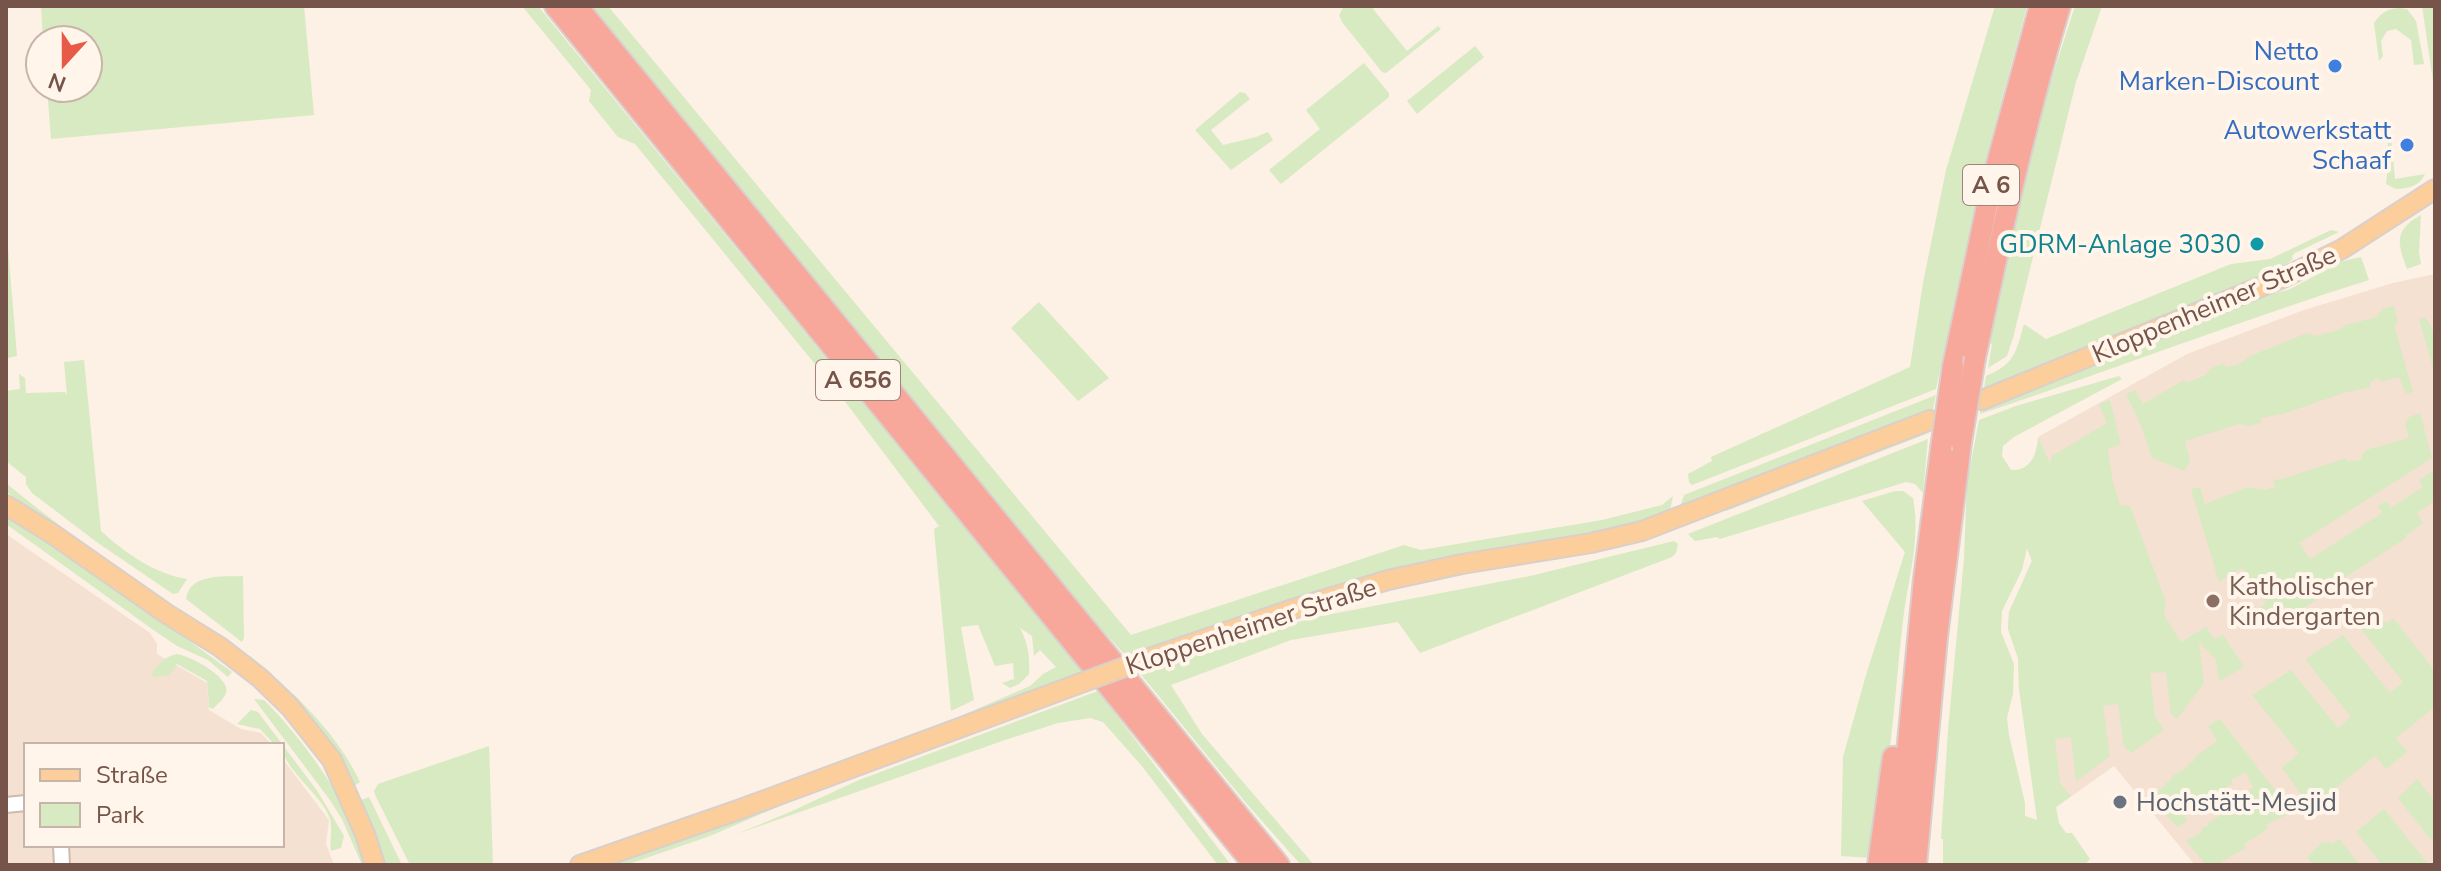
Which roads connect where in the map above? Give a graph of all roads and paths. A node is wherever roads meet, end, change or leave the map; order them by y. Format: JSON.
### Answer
{"nodes":[{"id":1,"x":555,"y":6,"type":"edge"},
{"id":2,"x":577,"y":6,"type":"edge"},
{"id":3,"x":2040,"y":6,"type":"edge"},
{"id":4,"x":2060,"y":6,"type":"edge"},
{"id":5,"x":2435,"y":189,"type":"edge"},
{"id":6,"x":1982,"y":400,"type":"dead end"},
{"id":7,"x":1930,"y":420,"type":"dead end"},
{"id":8,"x":6,"y":494,"type":"edge"},
{"id":9,"x":6,"y":505,"type":"edge"},
{"id":10,"x":54,"y":535,"type":"junction"},
{"id":11,"x":1905,"y":860,"type":"edge"},
{"id":12,"x":1272,"y":862,"type":"edge"},
{"id":13,"x":375,"y":865,"type":"edge"},
{"id":14,"x":580,"y":865,"type":"edge"}],
"edges":[{"from":1,"to":12,"type":"highway","number":"A 656"},
{"from":2,"to":12,"type":"highway","number":"A 656"},
{"from":3,"to":11,"type":"highway","number":"A 6","bridge":true},
{"from":4,"to":11,"type":"highway","number":"A 6","bridge":true},
{"from":5,"to":6,"type":"main road","name":"Kloppenheimer Straße"},
{"from":7,"to":14,"type":"main road","name":"Kloppenheimer Straße","bridge":true},
{"from":8,"to":10,"type":"main road"},
{"from":9,"to":10,"type":"main road"},
{"from":10,"to":13,"type":"main road"}]}
